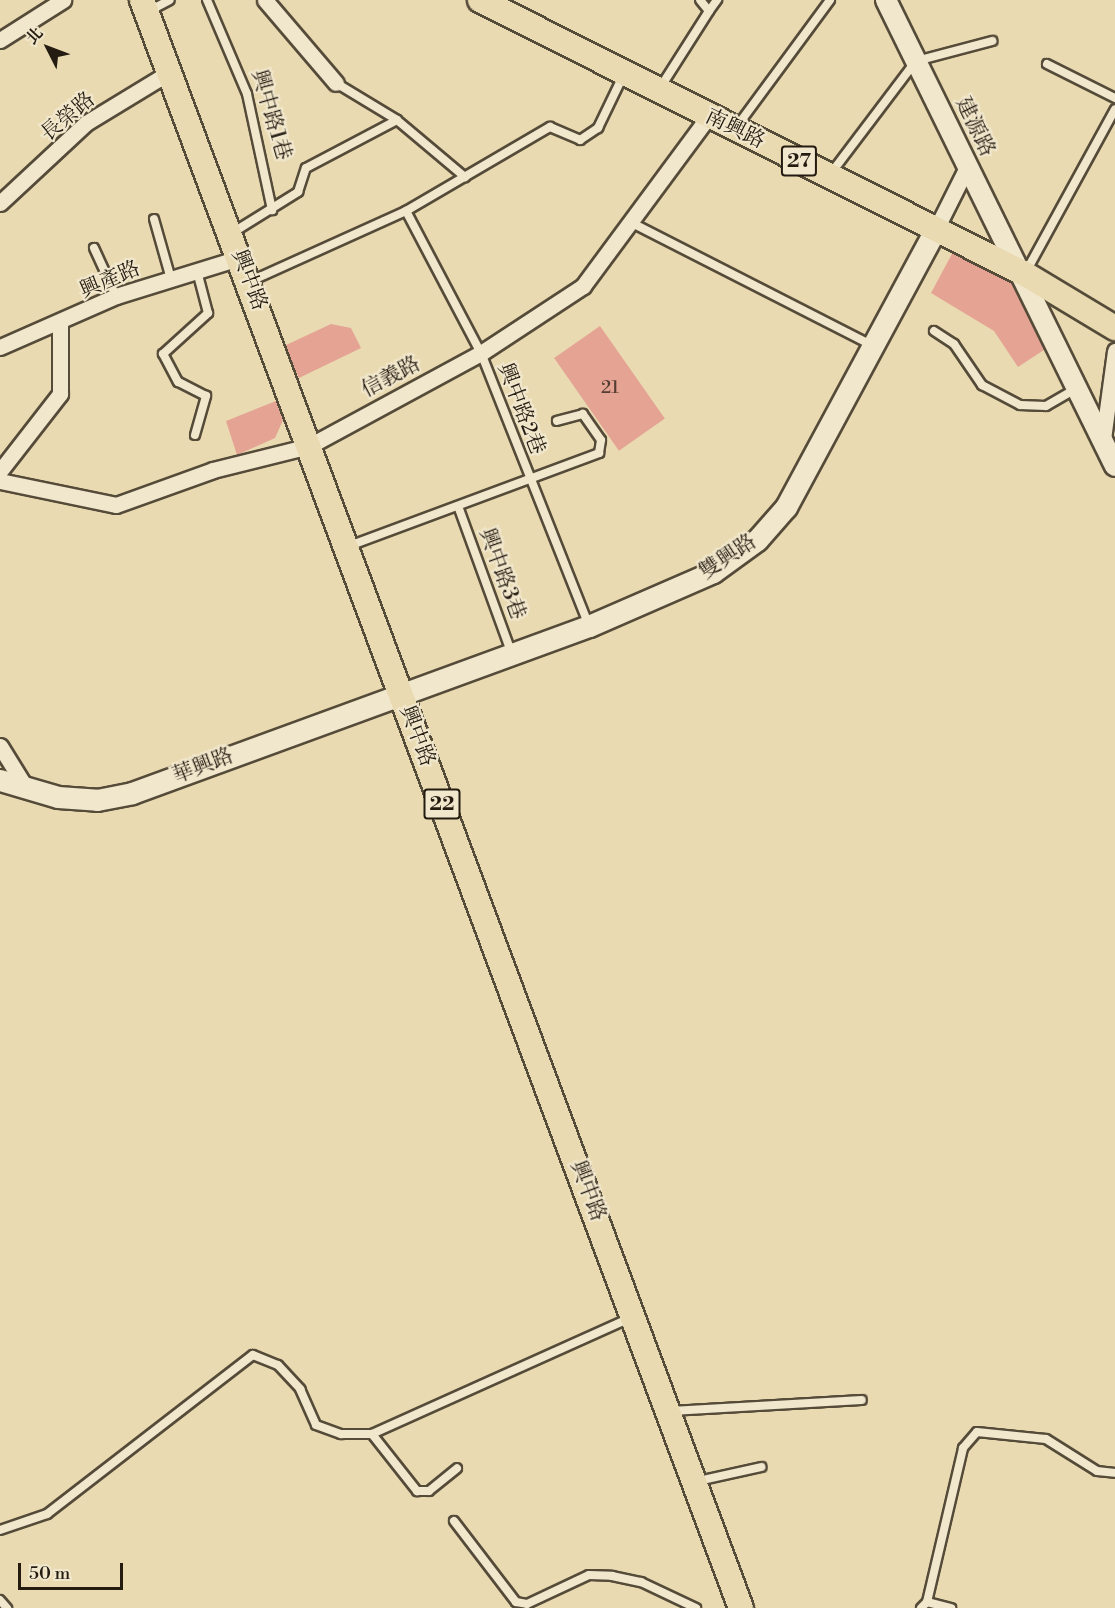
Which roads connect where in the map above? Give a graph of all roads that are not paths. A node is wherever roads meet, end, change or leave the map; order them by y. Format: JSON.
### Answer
{"nodes":[{"id":1,"x":63,"y":0,"type":"edge"},
{"id":2,"x":170,"y":0,"type":"edge"},
{"id":3,"x":207,"y":0,"type":"edge"},
{"id":4,"x":265,"y":0,"type":"edge"},
{"id":5,"x":480,"y":0,"type":"edge"},
{"id":6,"x":700,"y":0,"type":"edge"},
{"id":7,"x":717,"y":0,"type":"edge"},
{"id":8,"x":830,"y":0,"type":"edge"},
{"id":9,"x":886,"y":0,"type":"edge"},
{"id":10,"x":506,"y":5,"type":"edge"},
{"id":11,"x":144,"y":6,"type":"edge"},
{"id":12,"x":709,"y":11,"type":"junction"},
{"id":13,"x":0,"y":40,"type":"edge"},
{"id":14,"x":992,"y":41,"type":"dead end"},
{"id":15,"x":916,"y":61,"type":"junction"},
{"id":16,"x":1047,"y":64,"type":"dead end"},
{"id":17,"x":170,"y":72,"type":"junction"},
{"id":18,"x":624,"y":73,"type":"junction"},
{"id":19,"x":336,"y":83,"type":"joint"},
{"id":20,"x":658,"y":92,"type":"junction"},
{"id":21,"x":1115,"y":98,"type":"edge"},
{"id":22,"x":1115,"y":109,"type":"edge"},
{"id":23,"x":709,"y":116,"type":"junction"},
{"id":24,"x":397,"y":120,"type":"junction"},
{"id":25,"x":736,"y":129,"type":"junction"},
{"id":26,"x":967,"y":167,"type":"junction"},
{"id":27,"x":829,"y":176,"type":"junction"},
{"id":28,"x":465,"y":177,"type":"junction"},
{"id":29,"x":0,"y":203,"type":"edge"},
{"id":30,"x":272,"y":210,"type":"junction"},
{"id":31,"x":406,"y":210,"type":"junction"},
{"id":32,"x":154,"y":219,"type":"dead end"},
{"id":33,"x":632,"y":223,"type":"junction"},
{"id":34,"x":936,"y":229,"type":"junction"},
{"id":35,"x":231,"y":234,"type":"junction"},
{"id":36,"x":93,"y":248,"type":"dead end"},
{"id":37,"x":239,"y":258,"type":"junction"},
{"id":38,"x":197,"y":271,"type":"junction"},
{"id":39,"x":1025,"y":274,"type":"junction"},
{"id":40,"x":171,"y":279,"type":"junction"},
{"id":41,"x":251,"y":281,"type":"junction"},
{"id":42,"x":117,"y":296,"type":"junction"},
{"id":43,"x":60,"y":325,"type":"junction"},
{"id":44,"x":1115,"y":328,"type":"edge"},
{"id":45,"x":934,"y":331,"type":"dead end"},
{"id":46,"x":0,"y":347,"type":"edge"},
{"id":47,"x":875,"y":347,"type":"junction"},
{"id":48,"x":1115,"y":351,"type":"edge"},
{"id":49,"x":481,"y":353,"type":"junction"},
{"id":50,"x":1076,"y":389,"type":"junction"},
{"id":51,"x":556,"y":421,"type":"dead end"},
{"id":52,"x":195,"y":435,"type":"dead end"},
{"id":53,"x":1102,"y":440,"type":"junction"},
{"id":54,"x":309,"y":446,"type":"junction"},
{"id":55,"x":1115,"y":466,"type":"edge"},
{"id":56,"x":0,"y":471,"type":"edge"},
{"id":57,"x":528,"y":479,"type":"junction"},
{"id":58,"x":0,"y":481,"type":"edge"},
{"id":59,"x":458,"y":506,"type":"junction"},
{"id":60,"x":347,"y":546,"type":"junction"},
{"id":61,"x":589,"y":626,"type":"junction"},
{"id":62,"x":512,"y":654,"type":"junction"},
{"id":63,"x":400,"y":691,"type":"junction"},
{"id":64,"x":0,"y":746,"type":"edge"},
{"id":65,"x":0,"y":780,"type":"edge"},
{"id":66,"x":26,"y":788,"type":"junction"},
{"id":67,"x":635,"y":1316,"type":"junction"},
{"id":68,"x":862,"y":1400,"type":"dead end"},
{"id":69,"x":670,"y":1411,"type":"junction"},
{"id":70,"x":372,"y":1434,"type":"junction"},
{"id":71,"x":761,"y":1467,"type":"dead end"},
{"id":72,"x":458,"y":1468,"type":"dead end"},
{"id":73,"x":1115,"y":1473,"type":"edge"},
{"id":74,"x":696,"y":1482,"type":"junction"},
{"id":75,"x":454,"y":1521,"type":"dead end"},
{"id":76,"x":0,"y":1530,"type":"edge"},
{"id":77,"x":0,"y":1600,"type":"edge"},
{"id":78,"x":924,"y":1605,"type":"edge"},
{"id":79,"x":7,"y":1608,"type":"edge"},
{"id":80,"x":696,"y":1608,"type":"edge"},
{"id":81,"x":741,"y":1608,"type":"edge"},
{"id":82,"x":951,"y":1608,"type":"edge"}],
"edges":[{"from":1,"to":13,"type":"street"},
{"from":2,"to":11,"type":"lane"},
{"from":3,"to":30,"type":"lane","name":"興中路1巷"},
{"from":4,"to":19,"type":"street"},
{"from":5,"to":10,"type":"main road","name":"南興路","number":"27"},
{"from":6,"to":12,"type":"lane"},
{"from":7,"to":12,"type":"lane"},
{"from":8,"to":25,"type":"lane"},
{"from":9,"to":15,"type":"street","name":"建源路"},
{"from":10,"to":18,"type":"main road","name":"南興路","number":"27"},
{"from":11,"to":17,"type":"main road","name":"興中路","number":"22"},
{"from":12,"to":20,"type":"lane"},
{"from":14,"to":15,"type":"lane"},
{"from":15,"to":26,"type":"street","name":"建源路"},
{"from":15,"to":27,"type":"lane"},
{"from":16,"to":21,"type":"lane"},
{"from":17,"to":29,"type":"street","name":"長榮路"},
{"from":17,"to":35,"type":"main road","name":"興中路","number":"22"},
{"from":18,"to":20,"type":"main road","name":"南興路","number":"27"},
{"from":18,"to":28,"type":"lane"},
{"from":19,"to":24,"type":"lane"},
{"from":20,"to":23,"type":"main road","name":"南興路","number":"27"},
{"from":22,"to":39,"type":"lane"},
{"from":23,"to":25,"type":"main road","name":"南興路","number":"27"},
{"from":23,"to":33,"type":"street","name":"信義路"},
{"from":24,"to":28,"type":"lane"},
{"from":24,"to":30,"type":"lane","name":"興中路1巷"},
{"from":25,"to":27,"type":"main road","name":"南興路","number":"27"},
{"from":26,"to":34,"type":"street"},
{"from":26,"to":39,"type":"street","name":"建源路"},
{"from":27,"to":34,"type":"main road","name":"南興路","number":"27"},
{"from":28,"to":31,"type":"lane"},
{"from":30,"to":35,"type":"lane","name":"興中路1巷"},
{"from":31,"to":41,"type":"lane"},
{"from":31,"to":49,"type":"lane","name":"興中路2巷"},
{"from":32,"to":40,"type":"lane"},
{"from":33,"to":47,"type":"lane"},
{"from":33,"to":49,"type":"street","name":"信義路"},
{"from":34,"to":39,"type":"main road","name":"南興路","number":"27"},
{"from":34,"to":47,"type":"main road","name":"雙興路"},
{"from":35,"to":37,"type":"main road","name":"興中路","number":"22"},
{"from":36,"to":42,"type":"lane"},
{"from":37,"to":38,"type":"street","name":"興產路"},
{"from":37,"to":41,"type":"main road","name":"興中路","number":"22"},
{"from":38,"to":40,"type":"street","name":"興產路"},
{"from":38,"to":52,"type":"lane"},
{"from":39,"to":44,"type":"main road","name":"南興路","number":"27"},
{"from":39,"to":50,"type":"street","name":"建源路"},
{"from":40,"to":42,"type":"street","name":"興產路"},
{"from":41,"to":54,"type":"main road","name":"興中路","number":"22"},
{"from":42,"to":43,"type":"street","name":"興產路"},
{"from":43,"to":46,"type":"street","name":"興產路"},
{"from":43,"to":56,"type":"street"},
{"from":45,"to":50,"type":"lane"},
{"from":47,"to":61,"type":"main road","name":"雙興路"},
{"from":48,"to":53,"type":"street"},
{"from":49,"to":54,"type":"street","name":"信義路"},
{"from":49,"to":57,"type":"lane","name":"興中路2巷"},
{"from":50,"to":53,"type":"street","name":"建源路"},
{"from":51,"to":57,"type":"lane","name":"興中路3巷"},
{"from":53,"to":55,"type":"street","name":"建源路"},
{"from":54,"to":58,"type":"street","name":"信義路"},
{"from":54,"to":60,"type":"main road","name":"興中路","number":"22"},
{"from":57,"to":59,"type":"lane","name":"興中路3巷"},
{"from":57,"to":61,"type":"lane","name":"興中路2巷"},
{"from":59,"to":60,"type":"lane","name":"興中路3巷"},
{"from":59,"to":62,"type":"lane","name":"興中路3巷"},
{"from":60,"to":63,"type":"main road","name":"興中路","number":"22"},
{"from":61,"to":62,"type":"main road","name":"雙興路"},
{"from":62,"to":63,"type":"main road","name":"雙興路"},
{"from":63,"to":66,"type":"main road","name":"華興路"},
{"from":63,"to":67,"type":"main road","name":"興中路","number":"22"},
{"from":64,"to":66,"type":"street"},
{"from":65,"to":66,"type":"main road","name":"華興路"},
{"from":67,"to":69,"type":"main road","name":"興中路","number":"22"},
{"from":67,"to":70,"type":"lane"},
{"from":68,"to":69,"type":"lane"},
{"from":69,"to":74,"type":"main road","name":"興中路","number":"22"},
{"from":70,"to":72,"type":"lane"},
{"from":70,"to":76,"type":"lane"},
{"from":71,"to":74,"type":"lane"},
{"from":73,"to":78,"type":"lane"},
{"from":74,"to":81,"type":"main road","name":"興中路","number":"22"},
{"from":75,"to":80,"type":"lane"},
{"from":77,"to":79,"type":"lane"},
{"from":78,"to":82,"type":"lane"}]}
